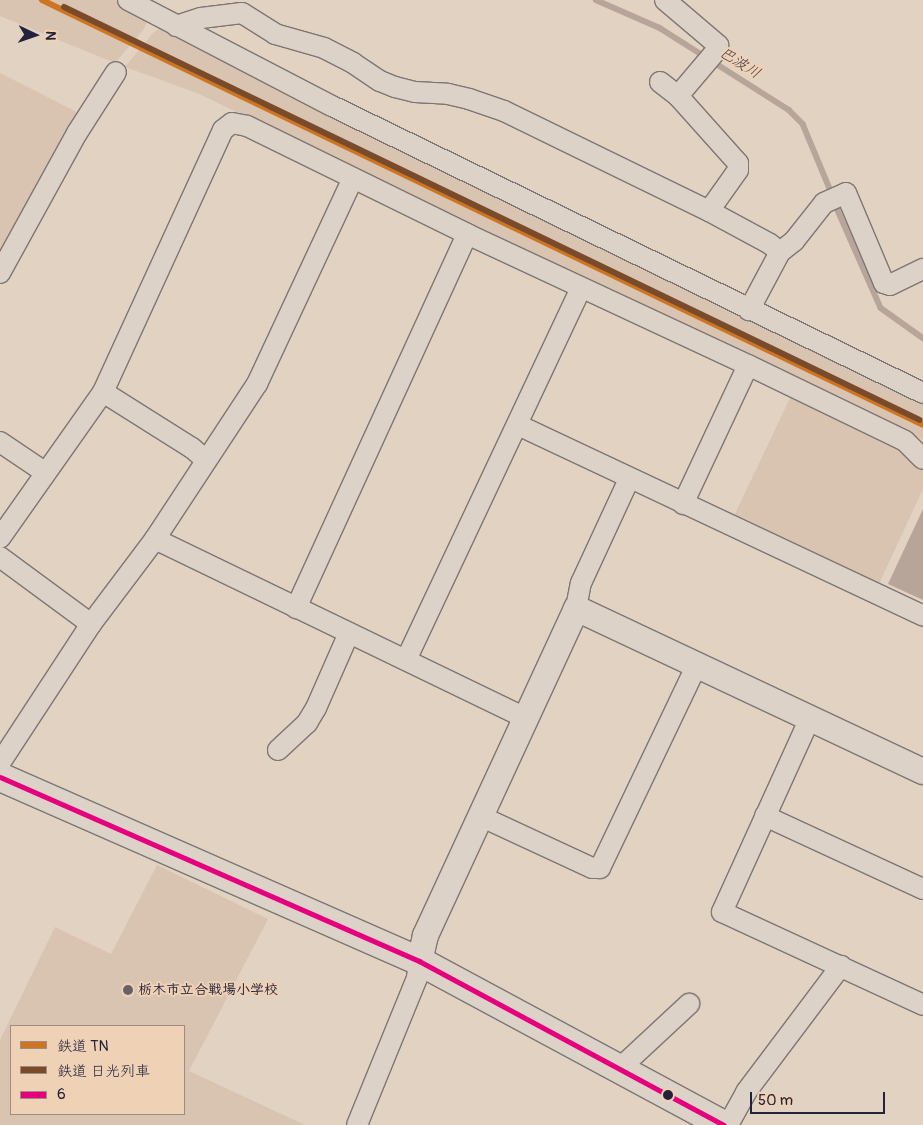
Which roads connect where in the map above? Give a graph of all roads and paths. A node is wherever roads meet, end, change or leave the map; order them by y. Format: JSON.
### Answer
{"nodes":[{"id":1,"x":128,"y":0,"type":"edge"},
{"id":2,"x":664,"y":0,"type":"edge"},
{"id":3,"x":245,"y":7,"type":"edge"},
{"id":4,"x":176,"y":26,"type":"junction"},
{"id":5,"x":116,"y":72,"type":"dead end"},
{"id":6,"x":660,"y":82,"type":"dead end"},
{"id":7,"x":678,"y":96,"type":"junction"},
{"id":8,"x":353,"y":178,"type":"junction"},
{"id":9,"x":709,"y":211,"type":"junction"},
{"id":10,"x":467,"y":234,"type":"junction"},
{"id":11,"x":780,"y":252,"type":"junction"},
{"id":12,"x":923,"y":268,"type":"edge"},
{"id":13,"x":0,"y":273,"type":"edge"},
{"id":14,"x":581,"y":288,"type":"junction"},
{"id":15,"x":749,"y":310,"type":"junction"},
{"id":16,"x":748,"y":365,"type":"junction"},
{"id":17,"x":103,"y":392,"type":"junction"},
{"id":18,"x":923,"y":394,"type":"edge"},
{"id":19,"x":518,"y":425,"type":"junction"},
{"id":20,"x":0,"y":442,"type":"edge"},
{"id":21,"x":923,"y":458,"type":"edge"},
{"id":22,"x":206,"y":460,"type":"junction"},
{"id":23,"x":46,"y":473,"type":"junction"},
{"id":24,"x":628,"y":479,"type":"junction"},
{"id":25,"x":683,"y":504,"type":"junction"},
{"id":26,"x":0,"y":538,"type":"edge"},
{"id":27,"x":155,"y":539,"type":"junction"},
{"id":28,"x":0,"y":557,"type":"edge"},
{"id":29,"x":296,"y":608,"type":"junction"},
{"id":30,"x":576,"y":608,"type":"junction"},
{"id":31,"x":923,"y":616,"type":"edge"},
{"id":32,"x":91,"y":624,"type":"junction"},
{"id":33,"x":348,"y":633,"type":"junction"},
{"id":34,"x":406,"y":660,"type":"junction"},
{"id":35,"x":697,"y":665,"type":"junction"},
{"id":36,"x":526,"y":718,"type":"junction"},
{"id":37,"x":810,"y":718,"type":"junction"},
{"id":38,"x":278,"y":750,"type":"dead end"},
{"id":39,"x":0,"y":762,"type":"edge"},
{"id":40,"x":923,"y":771,"type":"edge"},
{"id":41,"x":0,"y":777,"type":"edge"},
{"id":42,"x":480,"y":816,"type":"junction"},
{"id":43,"x":765,"y":816,"type":"junction"},
{"id":44,"x":923,"y":889,"type":"edge"},
{"id":45,"x":419,"y":961,"type":"junction"},
{"id":46,"x":841,"y":966,"type":"junction"},
{"id":47,"x":689,"y":1004,"type":"dead end"},
{"id":48,"x":923,"y":1005,"type":"edge"},
{"id":49,"x":619,"y":1069,"type":"junction"},
{"id":50,"x":358,"y":1125,"type":"edge"},
{"id":51,"x":724,"y":1125,"type":"edge"},
{"id":52,"x":728,"y":1125,"type":"edge"}],
"edges":[{"from":1,"to":4,"type":"street"},
{"from":2,"to":7,"type":"street"},
{"from":3,"to":4,"type":"street"},
{"from":3,"to":9,"type":"street"},
{"from":4,"to":15,"type":"street"},
{"from":5,"to":13,"type":"street"},
{"from":6,"to":7,"type":"street"},
{"from":7,"to":9,"type":"street"},
{"from":8,"to":10,"type":"street"},
{"from":8,"to":17,"type":"street"},
{"from":8,"to":22,"type":"street"},
{"from":9,"to":11,"type":"street"},
{"from":10,"to":14,"type":"street"},
{"from":10,"to":29,"type":"street"},
{"from":11,"to":12,"type":"street"},
{"from":11,"to":15,"type":"street"},
{"from":14,"to":16,"type":"street"},
{"from":14,"to":19,"type":"street"},
{"from":15,"to":18,"type":"street"},
{"from":16,"to":21,"type":"street"},
{"from":16,"to":25,"type":"street"},
{"from":17,"to":22,"type":"street"},
{"from":17,"to":23,"type":"street"},
{"from":19,"to":24,"type":"street"},
{"from":19,"to":34,"type":"street"},
{"from":20,"to":23,"type":"street"},
{"from":22,"to":27,"type":"street"},
{"from":23,"to":26,"type":"street"},
{"from":24,"to":25,"type":"street"},
{"from":24,"to":30,"type":"street"},
{"from":25,"to":31,"type":"street"},
{"from":27,"to":29,"type":"street"},
{"from":27,"to":32,"type":"street"},
{"from":28,"to":32,"type":"street"},
{"from":29,"to":33,"type":"street"},
{"from":30,"to":35,"type":"street"},
{"from":30,"to":36,"type":"street"},
{"from":32,"to":39,"type":"street"},
{"from":33,"to":34,"type":"street"},
{"from":33,"to":38,"type":"street"},
{"from":34,"to":36,"type":"street"},
{"from":35,"to":37,"type":"street"},
{"from":35,"to":42,"type":"street"},
{"from":36,"to":42,"type":"street"},
{"from":37,"to":40,"type":"street"},
{"from":37,"to":43,"type":"street"},
{"from":41,"to":45,"type":"main road"},
{"from":42,"to":45,"type":"street"},
{"from":43,"to":44,"type":"street"},
{"from":43,"to":46,"type":"street"},
{"from":45,"to":49,"type":"main road"},
{"from":45,"to":50,"type":"street"},
{"from":46,"to":48,"type":"street"},
{"from":46,"to":52,"type":"street"},
{"from":47,"to":49,"type":"street"},
{"from":49,"to":51,"type":"main road"}]}
